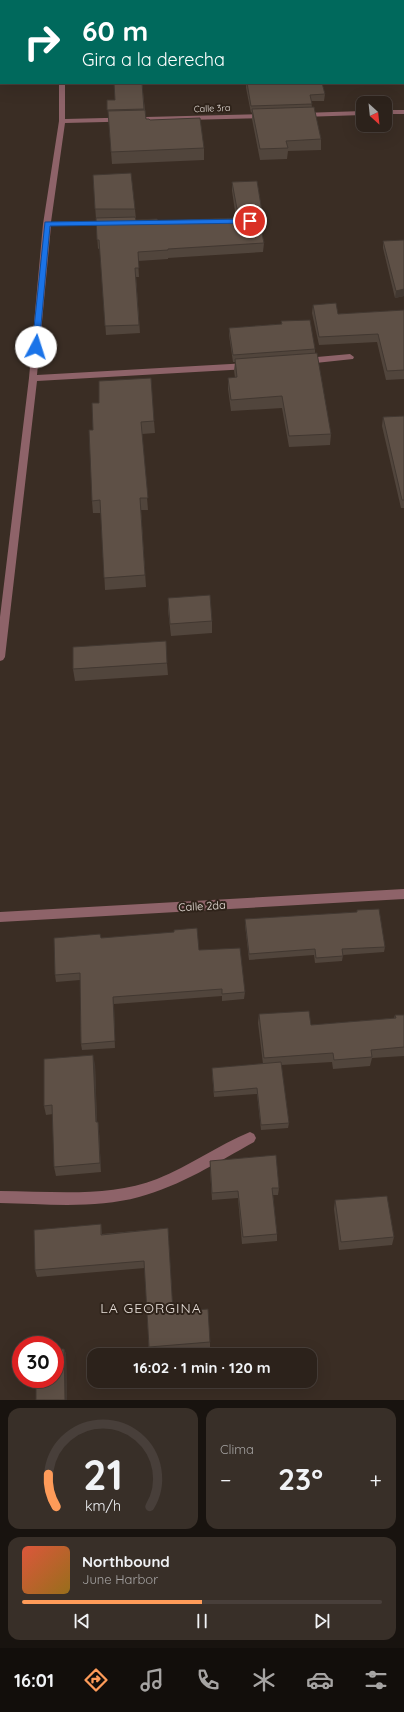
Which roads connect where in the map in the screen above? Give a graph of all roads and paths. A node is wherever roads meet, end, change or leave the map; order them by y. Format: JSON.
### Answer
{"nodes":[{"id":1,"x":62,"y":84,"type":"edge"},
{"id":2,"x":392,"y":112,"type":"edge"},
{"id":3,"x":404,"y":112,"type":"edge"},
{"id":4,"x":356,"y":113,"type":"edge"},
{"id":5,"x":276,"y":115,"type":"edge"},
{"id":6,"x":292,"y":115,"type":"edge"},
{"id":7,"x":62,"y":121,"type":"junction"},
{"id":8,"x":117,"y":223,"type":"edge"},
{"id":9,"x":47,"y":224,"type":"junction"},
{"id":10,"x":350,"y":357,"type":"dead end"},
{"id":11,"x":298,"y":362,"type":"edge"},
{"id":12,"x":253,"y":365,"type":"edge"},
{"id":13,"x":33,"y":378,"type":"junction"},
{"id":14,"x":0,"y":657,"type":"edge"},
{"id":15,"x":404,"y":894,"type":"edge"},
{"id":16,"x":0,"y":917,"type":"edge"},
{"id":17,"x":250,"y":1138,"type":"dead end"},
{"id":18,"x":0,"y":1197,"type":"edge"}],
"edges":[{"from":1,"to":7,"type":"street"},
{"from":2,"to":3,"type":"street"},
{"from":4,"to":6,"type":"street"},
{"from":5,"to":7,"type":"street","name":"Calle 3ra"},
{"from":7,"to":9,"type":"street"},
{"from":8,"to":9,"type":"street"},
{"from":9,"to":13,"type":"street"},
{"from":10,"to":11,"type":"street"},
{"from":12,"to":13,"type":"street"},
{"from":13,"to":14,"type":"street"},
{"from":15,"to":16,"type":"street","name":"Calle 2da"},
{"from":17,"to":18,"type":"street"}]}
